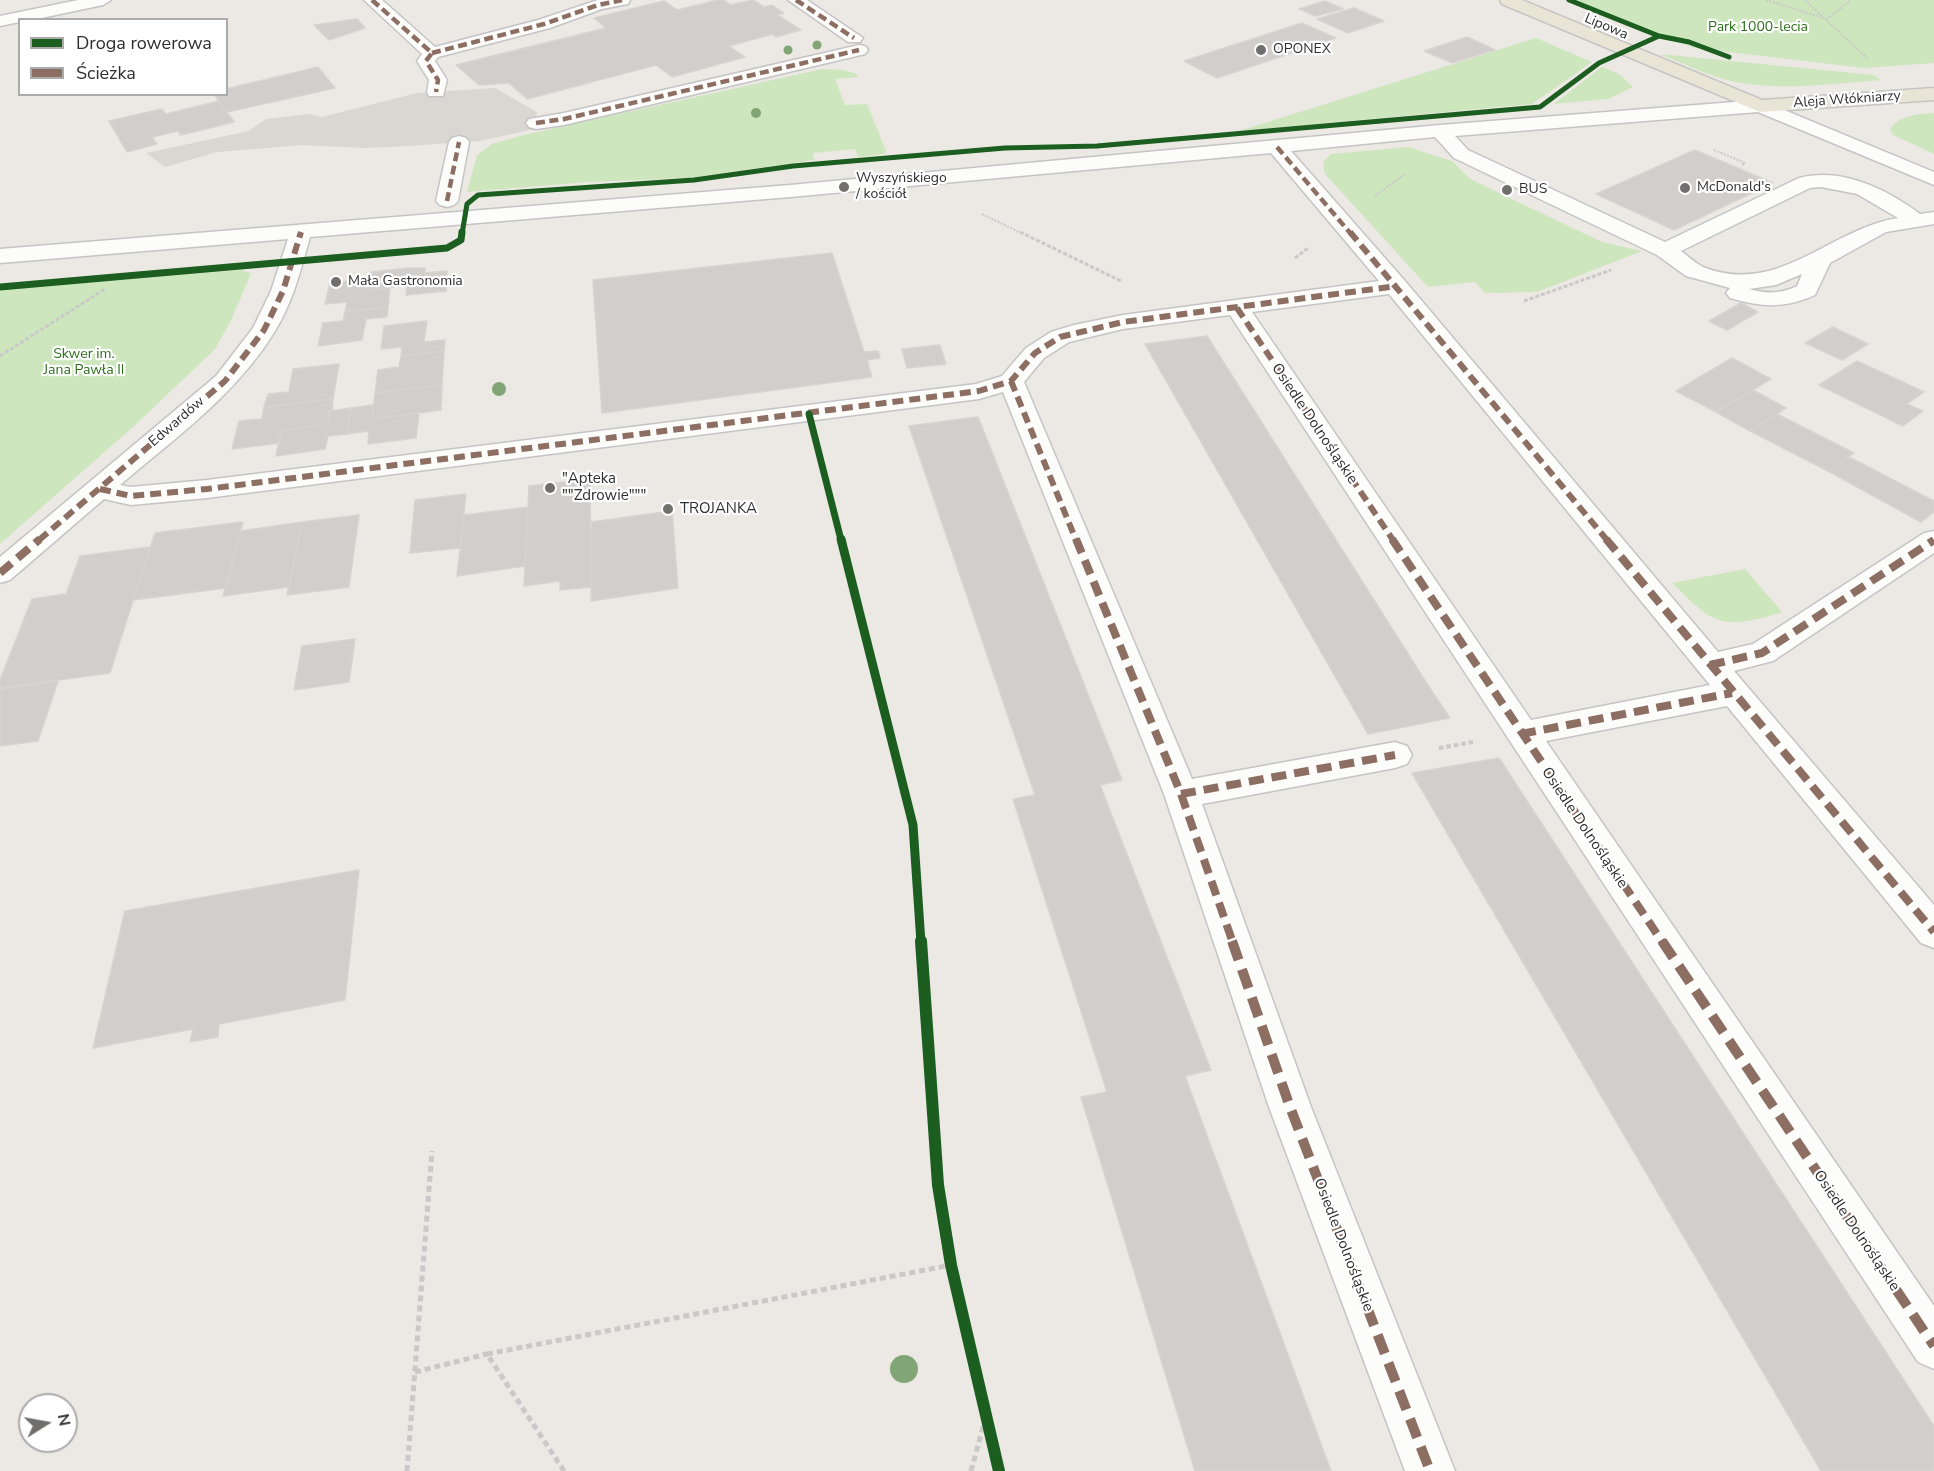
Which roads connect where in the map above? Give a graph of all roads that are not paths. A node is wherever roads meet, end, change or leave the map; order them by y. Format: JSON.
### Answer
{"nodes":[{"id":1,"x":103,"y":0,"type":"edge"},
{"id":2,"x":372,"y":0,"type":"edge"},
{"id":3,"x":622,"y":0,"type":"edge"},
{"id":4,"x":796,"y":0,"type":"edge"},
{"id":5,"x":1508,"y":0,"type":"edge"},
{"id":6,"x":0,"y":21,"type":"edge"},
{"id":7,"x":432,"y":54,"type":"junction"},
{"id":8,"x":436,"y":92,"type":"dead end"},
{"id":9,"x":1934,"y":94,"type":"edge"},
{"id":10,"x":1760,"y":106,"type":"junction"},
{"id":11,"x":536,"y":123,"type":"dead end"},
{"id":12,"x":1440,"y":131,"type":"junction"},
{"id":13,"x":459,"y":142,"type":"dead end"},
{"id":14,"x":1277,"y":147,"type":"junction"},
{"id":15,"x":1934,"y":179,"type":"edge"},
{"id":16,"x":447,"y":201,"type":"dead end"},
{"id":17,"x":1924,"y":219,"type":"edge"},
{"id":18,"x":302,"y":232,"type":"junction"},
{"id":19,"x":1665,"y":250,"type":"junction"},
{"id":20,"x":0,"y":256,"type":"edge"},
{"id":21,"x":1397,"y":286,"type":"junction"},
{"id":22,"x":1237,"y":308,"type":"junction"},
{"id":23,"x":1011,"y":381,"type":"junction"},
{"id":24,"x":100,"y":489,"type":"junction"},
{"id":25,"x":1934,"y":540,"type":"edge"},
{"id":26,"x":0,"y":573,"type":"edge"},
{"id":27,"x":1710,"y":665,"type":"junction"},
{"id":28,"x":1732,"y":693,"type":"junction"},
{"id":29,"x":1521,"y":734,"type":"junction"},
{"id":30,"x":1395,"y":755,"type":"road end"},
{"id":31,"x":1181,"y":794,"type":"junction"},
{"id":32,"x":1934,"y":932,"type":"edge"},
{"id":33,"x":1934,"y":1346,"type":"edge"},
{"id":34,"x":1430,"y":1471,"type":"edge"}],
"edges":[{"from":1,"to":6,"type":"street"},
{"from":2,"to":7,"type":"street"},
{"from":3,"to":7,"type":"street"},
{"from":4,"to":11,"type":"street"},
{"from":5,"to":10,"type":"main road","name":"Lipowa"},
{"from":7,"to":8,"type":"street"},
{"from":9,"to":10,"type":"main road","name":"Aleja Włókniarzy"},
{"from":10,"to":12,"type":"street"},
{"from":10,"to":15,"type":"street","name":"Lipowa"},
{"from":12,"to":14,"type":"street"},
{"from":12,"to":19,"type":"street"},
{"from":13,"to":16,"type":"street"},
{"from":14,"to":18,"type":"street"},
{"from":14,"to":21,"type":"street"},
{"from":17,"to":19,"type":"street"},
{"from":17,"to":19,"type":"street"},
{"from":18,"to":20,"type":"street"},
{"from":18,"to":24,"type":"street","name":"Edwardów"},
{"from":21,"to":22,"type":"street"},
{"from":21,"to":27,"type":"street"},
{"from":22,"to":23,"type":"street"},
{"from":22,"to":29,"type":"street","name":"Osiedle Dolnośląskie"},
{"from":23,"to":24,"type":"street"},
{"from":23,"to":31,"type":"street","name":"Osiedle Dolnośląskie"},
{"from":24,"to":26,"type":"street","name":"Edwardów"},
{"from":25,"to":27,"type":"street"},
{"from":27,"to":28,"type":"street"},
{"from":28,"to":29,"type":"street"},
{"from":28,"to":32,"type":"street"},
{"from":29,"to":33,"type":"street","name":"Osiedle Dolnośląskie"},
{"from":30,"to":31,"type":"street"},
{"from":31,"to":34,"type":"street","name":"Osiedle Dolnośląskie"}]}
